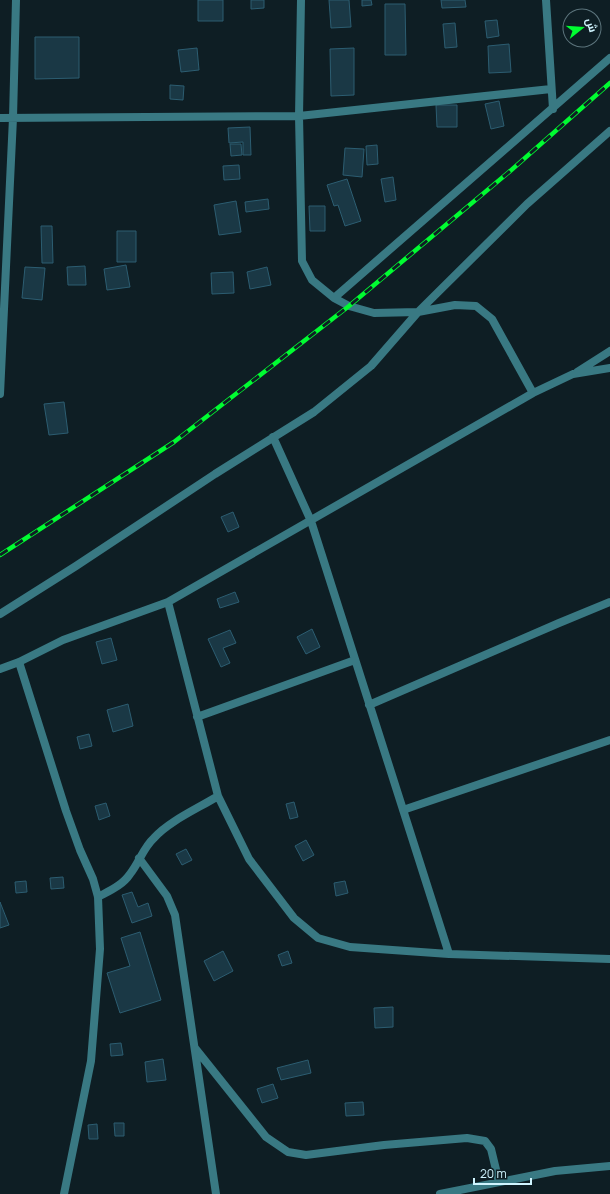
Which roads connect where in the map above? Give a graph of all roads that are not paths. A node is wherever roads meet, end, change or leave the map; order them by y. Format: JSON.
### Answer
{"nodes":[{"id":1,"x":16,"y":0,"type":"edge"},
{"id":2,"x":302,"y":0,"type":"edge"},
{"id":3,"x":546,"y":0,"type":"edge"},
{"id":4,"x":610,"y":58,"type":"edge"},
{"id":5,"x":551,"y":89,"type":"junction"},
{"id":6,"x":553,"y":109,"type":"junction"},
{"id":7,"x":299,"y":116,"type":"junction"},
{"id":8,"x":0,"y":118,"type":"edge"},
{"id":9,"x":13,"y":118,"type":"junction"},
{"id":10,"x":610,"y":131,"type":"edge"},
{"id":11,"x":3,"y":276,"type":"edge"},
{"id":12,"x":334,"y":298,"type":"junction"},
{"id":13,"x":418,"y":312,"type":"junction"},
{"id":14,"x":610,"y":351,"type":"edge"},
{"id":15,"x":610,"y":368,"type":"edge"},
{"id":16,"x":573,"y":374,"type":"junction"},
{"id":17,"x":533,"y":393,"type":"junction"},
{"id":18,"x":0,"y":394,"type":"edge"},
{"id":19,"x":273,"y":438,"type":"junction"},
{"id":20,"x":311,"y":521,"type":"junction"},
{"id":21,"x":168,"y":602,"type":"junction"},
{"id":22,"x":610,"y":602,"type":"edge"},
{"id":23,"x":0,"y":614,"type":"edge"},
{"id":24,"x":355,"y":660,"type":"junction"},
{"id":25,"x":19,"y":662,"type":"junction"},
{"id":26,"x":0,"y":668,"type":"edge"},
{"id":27,"x":369,"y":705,"type":"junction"},
{"id":28,"x":197,"y":717,"type":"junction"},
{"id":29,"x":610,"y":740,"type":"edge"},
{"id":30,"x":218,"y":796,"type":"junction"},
{"id":31,"x":403,"y":810,"type":"junction"},
{"id":32,"x":139,"y":858,"type":"junction"},
{"id":33,"x":98,"y":897,"type":"junction"},
{"id":34,"x":449,"y":954,"type":"junction"},
{"id":35,"x":610,"y":959,"type":"edge"},
{"id":36,"x":195,"y":1048,"type":"junction"},
{"id":37,"x":610,"y":1166,"type":"edge"},
{"id":38,"x":499,"y":1182,"type":"junction"},
{"id":39,"x":64,"y":1194,"type":"edge"},
{"id":40,"x":216,"y":1194,"type":"edge"},
{"id":41,"x":440,"y":1194,"type":"edge"}],
"edges":[{"from":1,"to":9,"type":"street"},
{"from":2,"to":7,"type":"street"},
{"from":3,"to":5,"type":"street"},
{"from":4,"to":6,"type":"street"},
{"from":5,"to":6,"type":"street"},
{"from":5,"to":7,"type":"street"},
{"from":6,"to":12,"type":"street"},
{"from":7,"to":9,"type":"street"},
{"from":7,"to":12,"type":"street"},
{"from":8,"to":9,"type":"street"},
{"from":9,"to":11,"type":"street"},
{"from":10,"to":13,"type":"street"},
{"from":11,"to":18,"type":"street"},
{"from":12,"to":13,"type":"street"},
{"from":13,"to":17,"type":"street"},
{"from":13,"to":19,"type":"street"},
{"from":14,"to":16,"type":"street"},
{"from":15,"to":16,"type":"street"},
{"from":16,"to":17,"type":"street"},
{"from":17,"to":20,"type":"street"},
{"from":19,"to":20,"type":"street"},
{"from":19,"to":23,"type":"street"},
{"from":20,"to":21,"type":"street"},
{"from":20,"to":24,"type":"street"},
{"from":21,"to":25,"type":"street"},
{"from":21,"to":28,"type":"street"},
{"from":22,"to":27,"type":"street"},
{"from":24,"to":27,"type":"street"},
{"from":24,"to":28,"type":"street"},
{"from":25,"to":26,"type":"street"},
{"from":25,"to":33,"type":"street"},
{"from":27,"to":31,"type":"street"},
{"from":28,"to":30,"type":"street"},
{"from":29,"to":31,"type":"street"},
{"from":30,"to":32,"type":"street"},
{"from":30,"to":34,"type":"street"},
{"from":31,"to":34,"type":"street"},
{"from":32,"to":33,"type":"street"},
{"from":32,"to":36,"type":"street"},
{"from":33,"to":39,"type":"street"},
{"from":34,"to":35,"type":"street"},
{"from":36,"to":38,"type":"street"},
{"from":36,"to":40,"type":"street"},
{"from":37,"to":38,"type":"street"},
{"from":38,"to":41,"type":"street"}]}
